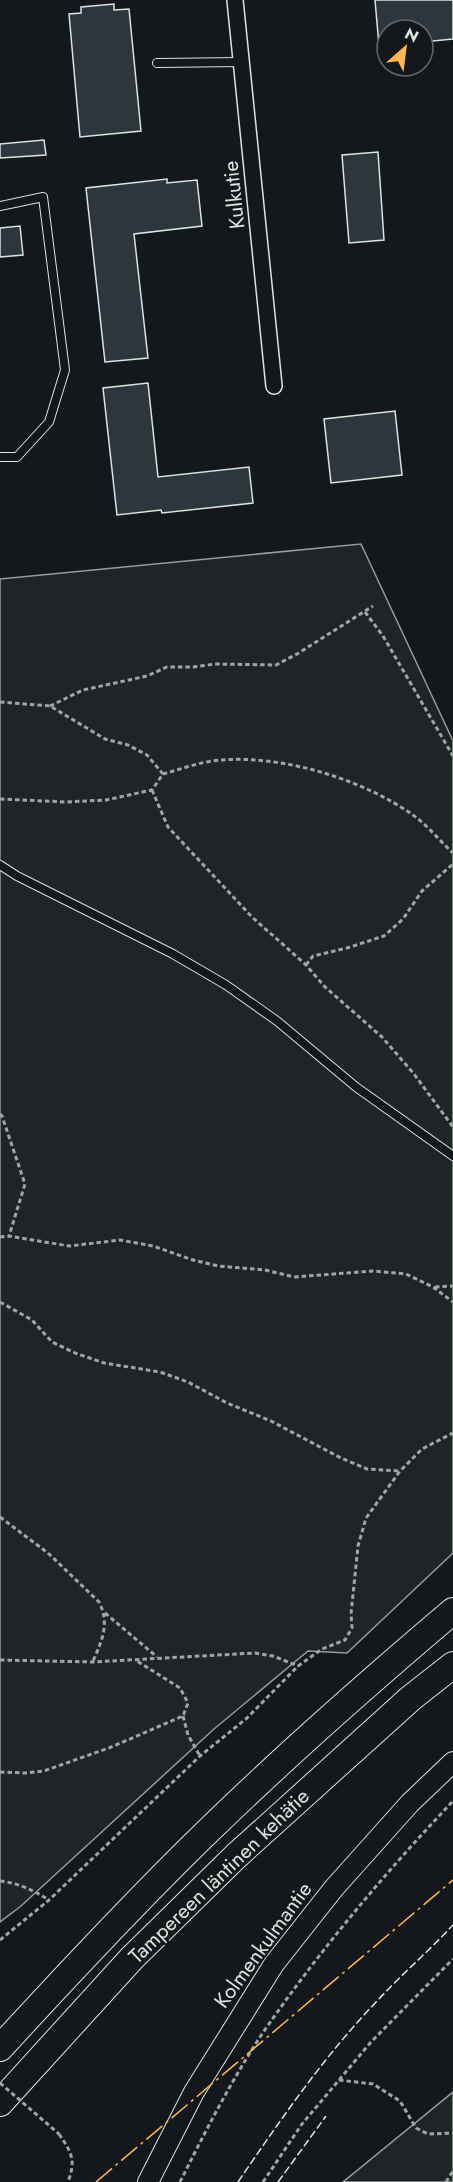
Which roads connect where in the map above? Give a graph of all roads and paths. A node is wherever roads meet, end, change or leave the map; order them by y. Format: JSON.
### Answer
{"nodes":[{"id":1,"x":235,"y":0,"type":"edge"},
{"id":2,"x":241,"y":62,"type":"junction"},
{"id":3,"x":157,"y":63,"type":"dead end"},
{"id":4,"x":0,"y":206,"type":"edge"},
{"id":5,"x":274,"y":386,"type":"dead end"},
{"id":6,"x":0,"y":457,"type":"edge"},
{"id":7,"x":373,"y":606,"type":"dead end"},
{"id":8,"x":365,"y":612,"type":"junction"},
{"id":9,"x":0,"y":702,"type":"edge"},
{"id":10,"x":50,"y":706,"type":"junction"},
{"id":11,"x":453,"y":756,"type":"edge"},
{"id":12,"x":163,"y":774,"type":"junction"},
{"id":13,"x":152,"y":790,"type":"junction"},
{"id":14,"x":0,"y":799,"type":"edge"},
{"id":15,"x":453,"y":853,"type":"edge"},
{"id":16,"x":453,"y":864,"type":"edge"},
{"id":17,"x":0,"y":865,"type":"edge"},
{"id":18,"x":306,"y":965,"type":"junction"},
{"id":19,"x":0,"y":1114,"type":"edge"},
{"id":20,"x":453,"y":1127,"type":"edge"},
{"id":21,"x":453,"y":1156,"type":"edge"},
{"id":22,"x":9,"y":1236,"type":"junction"},
{"id":23,"x":0,"y":1237,"type":"edge"},
{"id":24,"x":453,"y":1286,"type":"edge"},
{"id":25,"x":433,"y":1287,"type":"junction"},
{"id":26,"x":0,"y":1302,"type":"edge"},
{"id":27,"x":453,"y":1302,"type":"edge"},
{"id":28,"x":453,"y":1433,"type":"edge"},
{"id":29,"x":400,"y":1471,"type":"junction"},
{"id":30,"x":0,"y":1517,"type":"edge"},
{"id":31,"x":453,"y":1611,"type":"edge"},
{"id":32,"x":104,"y":1612,"type":"junction"},
{"id":33,"x":158,"y":1658,"type":"junction"},
{"id":34,"x":0,"y":1660,"type":"edge"},
{"id":35,"x":136,"y":1660,"type":"junction"},
{"id":36,"x":93,"y":1662,"type":"junction"},
{"id":37,"x":453,"y":1665,"type":"edge"},
{"id":38,"x":298,"y":1666,"type":"junction"},
{"id":39,"x":183,"y":1716,"type":"junction"},
{"id":40,"x":200,"y":1756,"type":"junction"},
{"id":41,"x":453,"y":1762,"type":"edge"},
{"id":42,"x":0,"y":1772,"type":"edge"},
{"id":43,"x":453,"y":1801,"type":"edge"},
{"id":44,"x":0,"y":1881,"type":"edge"},
{"id":45,"x":49,"y":1900,"type":"junction"},
{"id":46,"x":0,"y":1940,"type":"edge"},
{"id":47,"x":453,"y":1959,"type":"edge"},
{"id":48,"x":0,"y":2048,"type":"edge"},
{"id":49,"x":339,"y":2080,"type":"junction"},
{"id":50,"x":0,"y":2083,"type":"edge"},
{"id":51,"x":0,"y":2103,"type":"edge"},
{"id":52,"x":453,"y":2133,"type":"edge"},
{"id":53,"x":453,"y":2171,"type":"edge"},
{"id":54,"x":68,"y":2182,"type":"edge"},
{"id":55,"x":148,"y":2182,"type":"edge"},
{"id":56,"x":180,"y":2182,"type":"edge"},
{"id":57,"x":263,"y":2182,"type":"edge"},
{"id":58,"x":446,"y":2182,"type":"edge"}],
"edges":[{"from":1,"to":2,"type":"street","name":"Kulkutie"},
{"from":2,"to":3,"type":"lane"},
{"from":2,"to":5,"type":"street","name":"Kulkutie"},
{"from":4,"to":6,"type":"lane"},
{"from":7,"to":8,"type":"path"},
{"from":8,"to":10,"type":"path"},
{"from":8,"to":11,"type":"path"},
{"from":9,"to":10,"type":"path"},
{"from":10,"to":12,"type":"path"},
{"from":12,"to":13,"type":"path"},
{"from":12,"to":15,"type":"path"},
{"from":13,"to":14,"type":"path"},
{"from":13,"to":18,"type":"path"},
{"from":16,"to":18,"type":"path"},
{"from":17,"to":21,"type":"lane"},
{"from":18,"to":20,"type":"path"},
{"from":19,"to":22,"type":"path"},
{"from":22,"to":23,"type":"path"},
{"from":22,"to":25,"type":"path"},
{"from":24,"to":25,"type":"path"},
{"from":25,"to":27,"type":"path"},
{"from":26,"to":29,"type":"path"},
{"from":28,"to":29,"type":"path"},
{"from":29,"to":38,"type":"path"},
{"from":30,"to":32,"type":"path"},
{"from":31,"to":48,"type":"highway","name":"Tampereen läntinen kehätie"},
{"from":32,"to":33,"type":"path"},
{"from":32,"to":36,"type":"path"},
{"from":33,"to":35,"type":"path"},
{"from":33,"to":38,"type":"path"},
{"from":34,"to":36,"type":"path"},
{"from":35,"to":36,"type":"path"},
{"from":35,"to":39,"type":"path"},
{"from":37,"to":51,"type":"highway","name":"Tampereen läntinen kehätie"},
{"from":38,"to":40,"type":"path"},
{"from":39,"to":40,"type":"path"},
{"from":39,"to":42,"type":"path"},
{"from":40,"to":45,"type":"path"},
{"from":41,"to":55,"type":"street","name":"Kolmenkulmantie"},
{"from":43,"to":56,"type":"path"},
{"from":44,"to":45,"type":"path"},
{"from":45,"to":46,"type":"path"},
{"from":47,"to":49,"type":"path"},
{"from":49,"to":52,"type":"path"},
{"from":49,"to":57,"type":"path"},
{"from":50,"to":54,"type":"path","bridge":true},
{"from":53,"to":58,"type":"path"}]}
